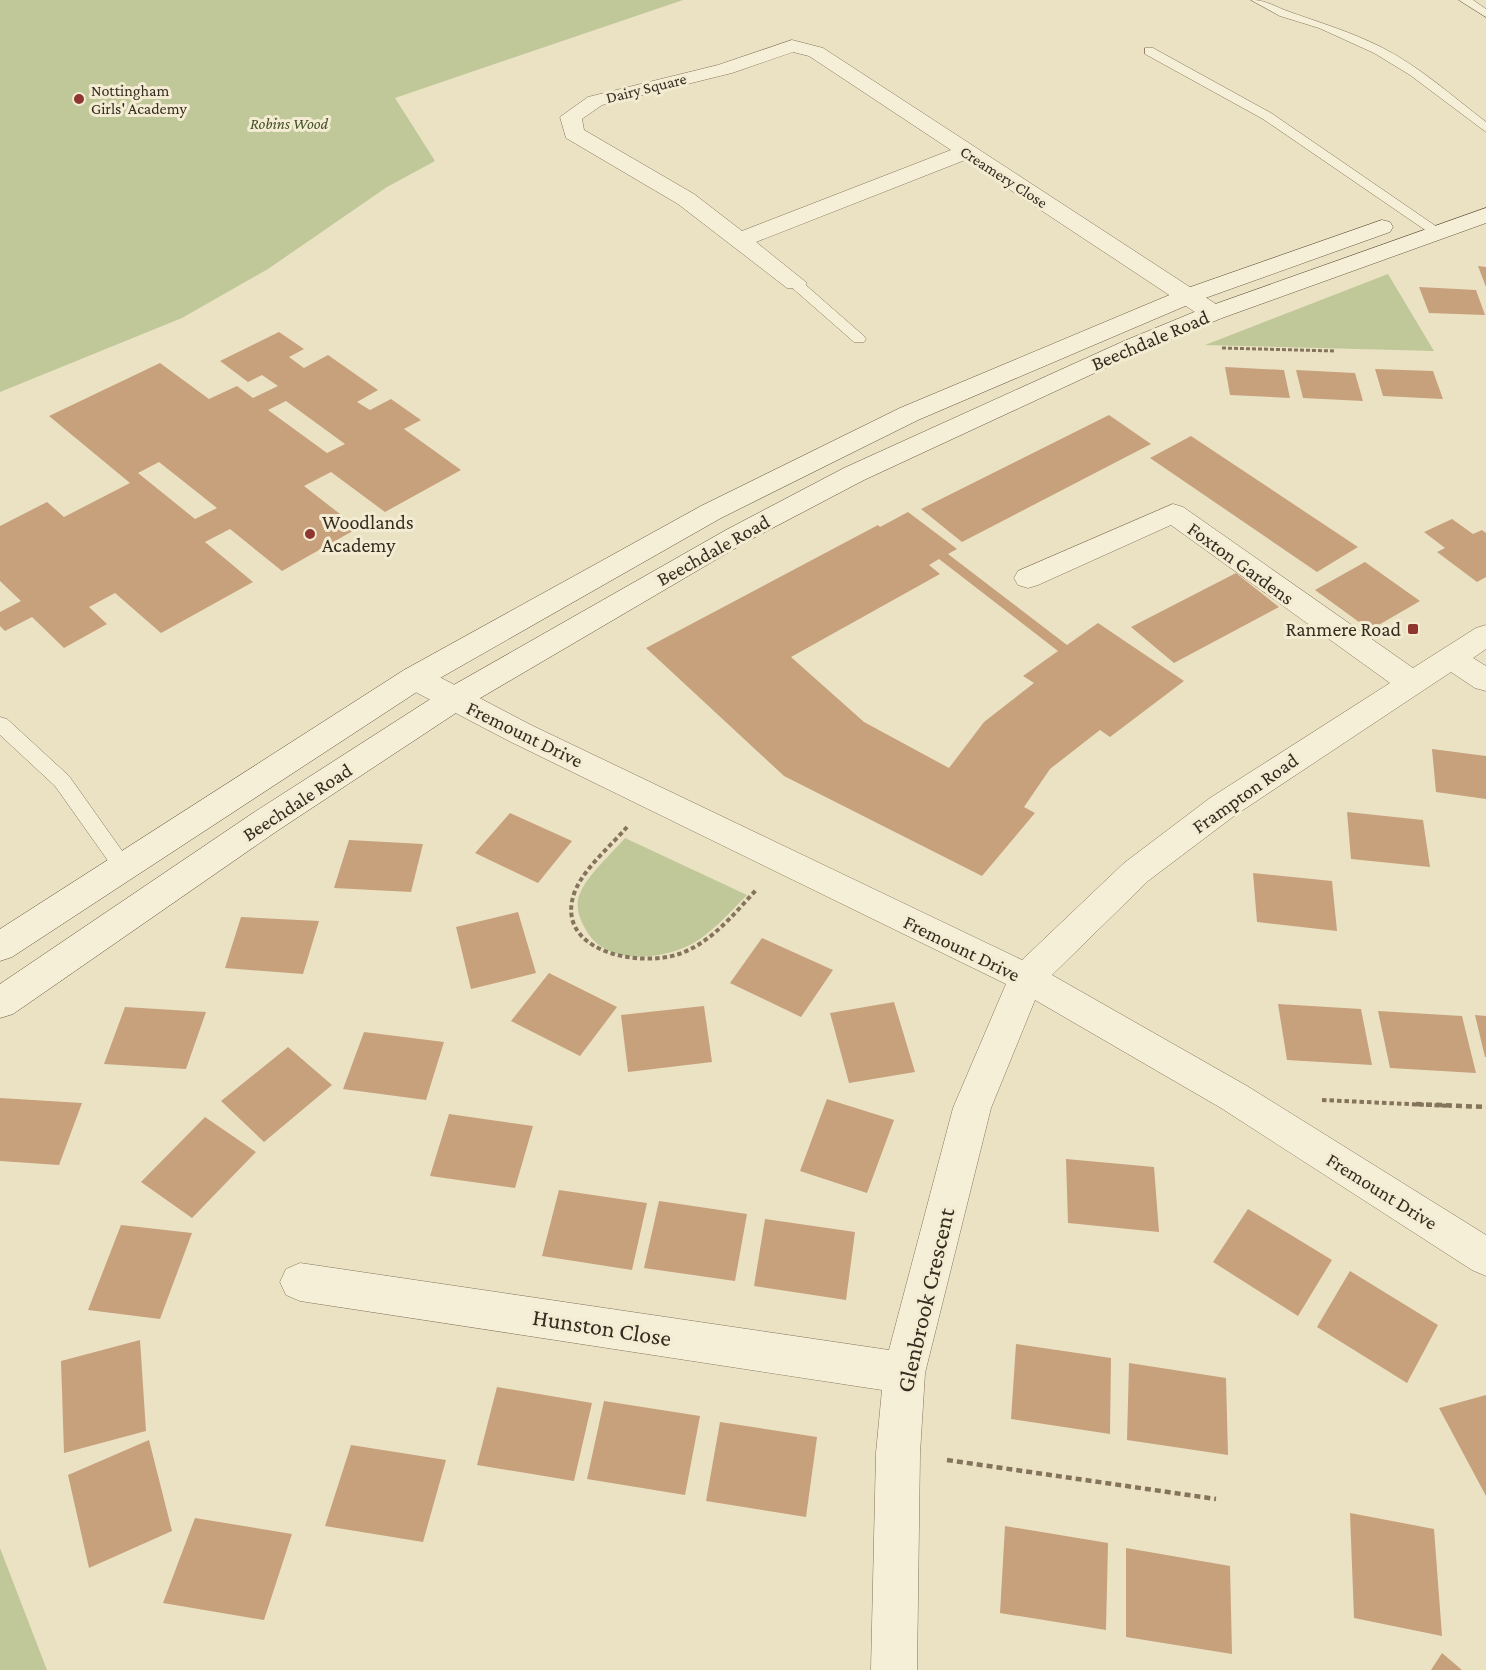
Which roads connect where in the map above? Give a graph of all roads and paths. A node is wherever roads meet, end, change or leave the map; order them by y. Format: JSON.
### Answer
{"nodes":[{"id":1,"x":1257,"y":0,"type":"edge"},
{"id":2,"x":1465,"y":0,"type":"edge"},
{"id":3,"x":1486,"y":14,"type":"edge"},
{"id":4,"x":792,"y":46,"type":"joint"},
{"id":5,"x":1149,"y":51,"type":"dead end"},
{"id":6,"x":1486,"y":128,"type":"edge"},
{"id":7,"x":965,"y":152,"type":"junction"},
{"id":8,"x":1466,"y":199,"type":"edge"},
{"id":9,"x":1415,"y":215,"type":"junction"},
{"id":10,"x":1486,"y":215,"type":"edge"},
{"id":11,"x":1436,"y":231,"type":"junction"},
{"id":12,"x":741,"y":240,"type":"junction"},
{"id":13,"x":795,"y":283,"type":"joint"},
{"id":14,"x":1188,"y":296,"type":"junction"},
{"id":15,"x":1213,"y":313,"type":"junction"},
{"id":16,"x":860,"y":339,"type":"dead end"},
{"id":17,"x":1216,"y":348,"type":"dead end"},
{"id":18,"x":1335,"y":351,"type":"dead end"},
{"id":19,"x":1028,"y":578,"type":"dead end"},
{"id":20,"x":1486,"y":635,"type":"edge"},
{"id":21,"x":1450,"y":657,"type":"junction"},
{"id":22,"x":415,"y":678,"type":"junction"},
{"id":23,"x":1486,"y":680,"type":"edge"},
{"id":24,"x":1411,"y":682,"type":"junction"},
{"id":25,"x":454,"y":699,"type":"junction"},
{"id":26,"x":0,"y":724,"type":"edge"},
{"id":27,"x":652,"y":796,"type":"junction"},
{"id":28,"x":783,"y":861,"type":"junction"},
{"id":29,"x":123,"y":867,"type":"junction"},
{"id":30,"x":0,"y":947,"type":"edge"},
{"id":31,"x":1026,"y":978,"type":"junction"},
{"id":32,"x":0,"y":1003,"type":"edge"},
{"id":33,"x":1314,"y":1100,"type":"dead end"},
{"id":34,"x":1486,"y":1107,"type":"edge"},
{"id":35,"x":1486,"y":1257,"type":"edge"},
{"id":36,"x":300,"y":1282,"type":"dead end"},
{"id":37,"x":904,"y":1373,"type":"junction"},
{"id":38,"x":898,"y":1453,"type":"junction"},
{"id":39,"x":1216,"y":1499,"type":"dead end"},
{"id":40,"x":894,"y":1670,"type":"edge"}],
"edges":[{"from":1,"to":6,"type":"lane"},
{"from":2,"to":3,"type":"lane"},
{"from":4,"to":7,"type":"street","name":"Creamery Close"},
{"from":4,"to":12,"type":"street","name":"Dairy Square"},
{"from":5,"to":9,"type":"lane"},
{"from":7,"to":12,"type":"street"},
{"from":7,"to":14,"type":"street","name":"Creamery Close"},
{"from":8,"to":9,"type":"street","name":"Beechdale Road"},
{"from":9,"to":11,"type":"lane"},
{"from":9,"to":14,"type":"street","name":"Beechdale Road"},
{"from":10,"to":11,"type":"street","name":"Beechdale Road"},
{"from":11,"to":15,"type":"street","name":"Beechdale Road"},
{"from":12,"to":13,"type":"street","name":"Dairy Square"},
{"from":13,"to":16,"type":"lane"},
{"from":14,"to":15,"type":"street","name":"Creamery Close"},
{"from":14,"to":22,"type":"street","name":"Beechdale Road"},
{"from":15,"to":25,"type":"street","name":"Beechdale Road"},
{"from":17,"to":18,"type":"path"},
{"from":19,"to":24,"type":"street","name":"Foxton Gardens"},
{"from":20,"to":21,"type":"street","name":"Frampton Road"},
{"from":21,"to":23,"type":"street"},
{"from":21,"to":24,"type":"street","name":"Frampton Road"},
{"from":22,"to":25,"type":"street","name":"Fremount Drive"},
{"from":22,"to":29,"type":"street","name":"Beechdale Road"},
{"from":24,"to":31,"type":"street","name":"Frampton Road"},
{"from":25,"to":27,"type":"street","name":"Fremount Drive"},
{"from":25,"to":32,"type":"street","name":"Beechdale Road"},
{"from":26,"to":29,"type":"lane"},
{"from":27,"to":28,"type":"street","name":"Fremount Drive"},
{"from":27,"to":28,"type":"path"},
{"from":28,"to":31,"type":"street","name":"Fremount Drive"},
{"from":29,"to":30,"type":"street","name":"Beechdale Road"},
{"from":31,"to":35,"type":"street","name":"Fremount Drive"},
{"from":31,"to":37,"type":"street","name":"Glenbrook Crescent"},
{"from":33,"to":34,"type":"path"},
{"from":36,"to":37,"type":"street","name":"Hunston Close"},
{"from":37,"to":38,"type":"street","name":"Glenbrook Crescent"},
{"from":38,"to":39,"type":"path"},
{"from":38,"to":40,"type":"street","name":"Glenbrook Crescent"}]}
